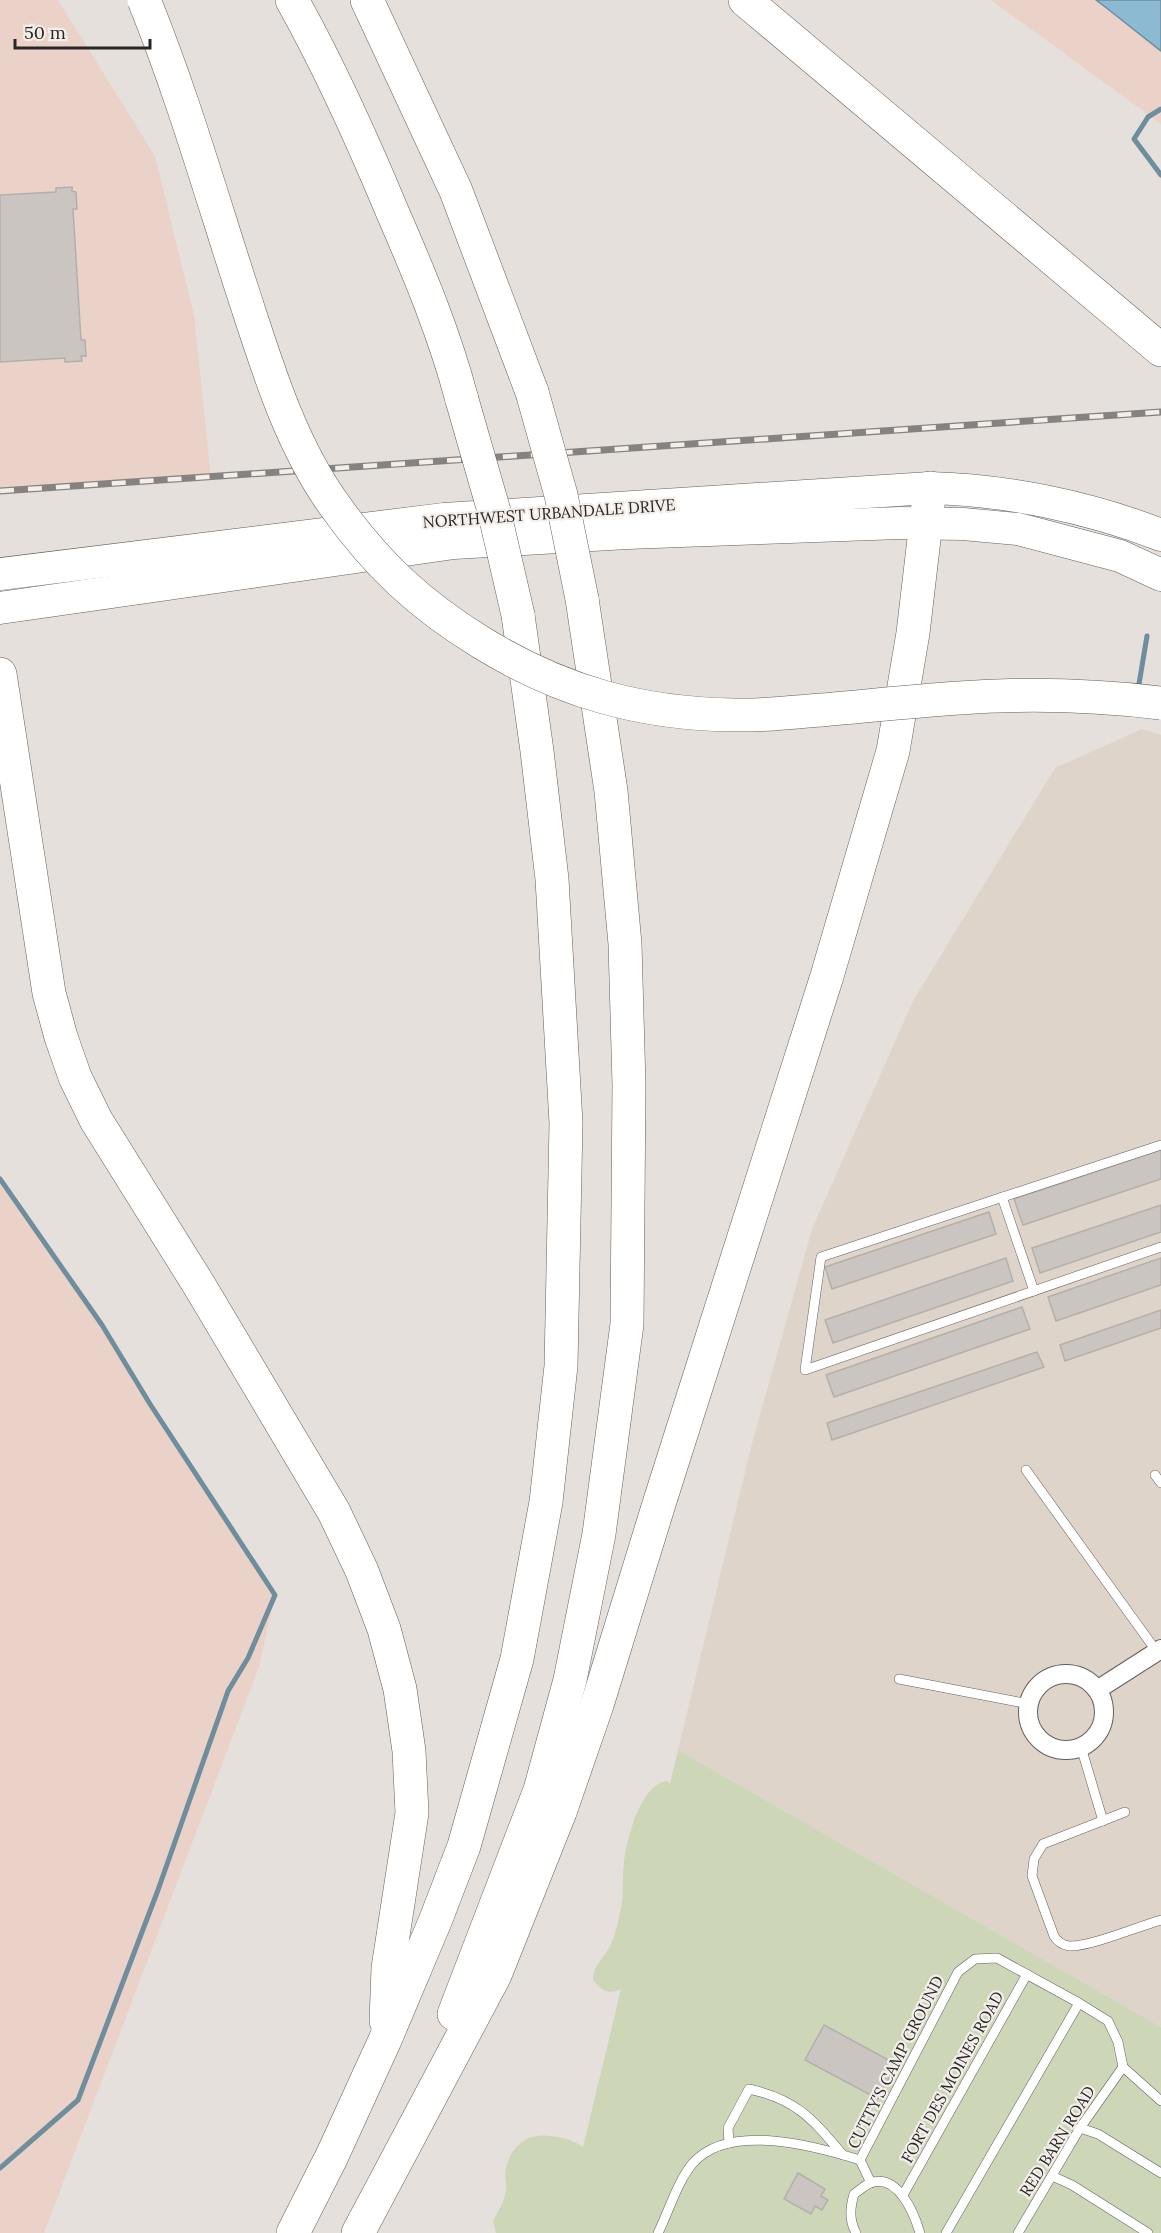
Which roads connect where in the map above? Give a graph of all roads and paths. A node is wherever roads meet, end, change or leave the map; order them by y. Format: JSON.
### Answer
{"nodes":[{"id":1,"x":144,"y":0,"type":"edge"},
{"id":2,"x":292,"y":0,"type":"edge"},
{"id":3,"x":367,"y":0,"type":"edge"},
{"id":4,"x":745,"y":0,"type":"edge"},
{"id":5,"x":1161,"y":350,"type":"edge"},
{"id":6,"x":930,"y":488,"type":"junction"},
{"id":7,"x":926,"y":523,"type":"junction"},
{"id":8,"x":1161,"y":535,"type":"edge"},
{"id":9,"x":0,"y":574,"type":"edge"},
{"id":10,"x":1161,"y":575,"type":"edge"},
{"id":11,"x":0,"y":608,"type":"edge"},
{"id":12,"x":0,"y":674,"type":"edge"},
{"id":13,"x":1161,"y":703,"type":"edge"},
{"id":14,"x":1161,"y":1145,"type":"edge"},
{"id":15,"x":1002,"y":1197,"type":"junction"},
{"id":16,"x":1161,"y":1247,"type":"edge"},
{"id":17,"x":1034,"y":1291,"type":"junction"},
{"id":18,"x":1026,"y":1470,"type":"dead end"},
{"id":19,"x":1159,"y":1650,"type":"edge"},
{"id":20,"x":899,"y":1679,"type":"dead end"},
{"id":21,"x":1097,"y":1690,"type":"junction"},
{"id":22,"x":1029,"y":1704,"type":"junction"},
{"id":23,"x":1081,"y":1748,"type":"junction"},
{"id":24,"x":1125,"y":1812,"type":"dead end"},
{"id":25,"x":1103,"y":1821,"type":"junction"},
{"id":26,"x":1161,"y":1920,"type":"edge"},
{"id":27,"x":1027,"y":1974,"type":"junction"},
{"id":28,"x":1079,"y":2003,"type":"junction"},
{"id":29,"x":385,"y":2040,"type":"junction"},
{"id":30,"x":1123,"y":2067,"type":"junction"},
{"id":31,"x":1161,"y":2101,"type":"edge"},
{"id":32,"x":1080,"y":2128,"type":"junction"},
{"id":33,"x":729,"y":2143,"type":"junction"},
{"id":34,"x":843,"y":2155,"type":"junction"},
{"id":35,"x":860,"y":2160,"type":"junction"},
{"id":36,"x":1161,"y":2173,"type":"edge"},
{"id":37,"x":1052,"y":2176,"type":"junction"},
{"id":38,"x":871,"y":2183,"type":"junction"},
{"id":39,"x":379,"y":2193,"type":"junction"},
{"id":40,"x":903,"y":2195,"type":"junction"},
{"id":41,"x":293,"y":2233,"type":"edge"},
{"id":42,"x":358,"y":2233,"type":"edge"},
{"id":43,"x":658,"y":2233,"type":"edge"},
{"id":44,"x":856,"y":2233,"type":"edge"},
{"id":45,"x":920,"y":2233,"type":"edge"},
{"id":46,"x":946,"y":2233,"type":"edge"},
{"id":47,"x":1018,"y":2233,"type":"edge"},
{"id":48,"x":1148,"y":2233,"type":"edge"}],
"edges":[{"from":1,"to":13,"type":"highway","bridge":true},
{"from":2,"to":29,"type":"highway","bridge":true},
{"from":3,"to":39,"type":"highway","bridge":true},
{"from":4,"to":5,"type":"highway"},
{"from":6,"to":7,"type":"highway"},
{"from":6,"to":8,"type":"highway","name":"NORTHWEST URBANDALE DRIVE"},
{"from":6,"to":9,"type":"highway","name":"NORTHWEST URBANDALE DRIVE"},
{"from":7,"to":10,"type":"highway","name":"NORTHWEST URBANDALE DRIVE"},
{"from":7,"to":11,"type":"highway","name":"NORTHWEST URBANDALE DRIVE"},
{"from":7,"to":39,"type":"highway"},
{"from":12,"to":29,"type":"highway"},
{"from":14,"to":15,"type":"lane"},
{"from":15,"to":17,"type":"lane"},
{"from":15,"to":17,"type":"lane"},
{"from":16,"to":17,"type":"lane"},
{"from":18,"to":19,"type":"lane"},
{"from":19,"to":21,"type":"street"},
{"from":20,"to":22,"type":"lane"},
{"from":21,"to":22,"type":"street"},
{"from":21,"to":23,"type":"street"},
{"from":22,"to":23,"type":"street"},
{"from":23,"to":25,"type":"lane"},
{"from":24,"to":25,"type":"lane"},
{"from":25,"to":26,"type":"lane"},
{"from":27,"to":28,"type":"lane","name":"CUTTY'S CAMP GROUND"},
{"from":27,"to":35,"type":"lane","name":"CUTTY'S CAMP GROUND"},
{"from":27,"to":40,"type":"lane","name":"FORT DES MOINES ROAD"},
{"from":28,"to":30,"type":"lane","name":"CUTTY'S CAMP GROUND"},
{"from":28,"to":46,"type":"lane"},
{"from":29,"to":41,"type":"highway"},
{"from":30,"to":31,"type":"lane"},
{"from":30,"to":32,"type":"lane","name":"RED BARN ROAD"},
{"from":32,"to":36,"type":"lane"},
{"from":32,"to":37,"type":"lane","name":"RED BARN ROAD"},
{"from":33,"to":34,"type":"lane"},
{"from":33,"to":34,"type":"lane"},
{"from":33,"to":43,"type":"lane"},
{"from":34,"to":35,"type":"lane"},
{"from":35,"to":38,"type":"lane","name":"CUTTY'S CAMP GROUND"},
{"from":37,"to":47,"type":"lane","name":"RED BARN ROAD"},
{"from":37,"to":48,"type":"lane"},
{"from":38,"to":40,"type":"lane"},
{"from":38,"to":44,"type":"lane"},
{"from":39,"to":42,"type":"highway"},
{"from":40,"to":45,"type":"lane"}]}
